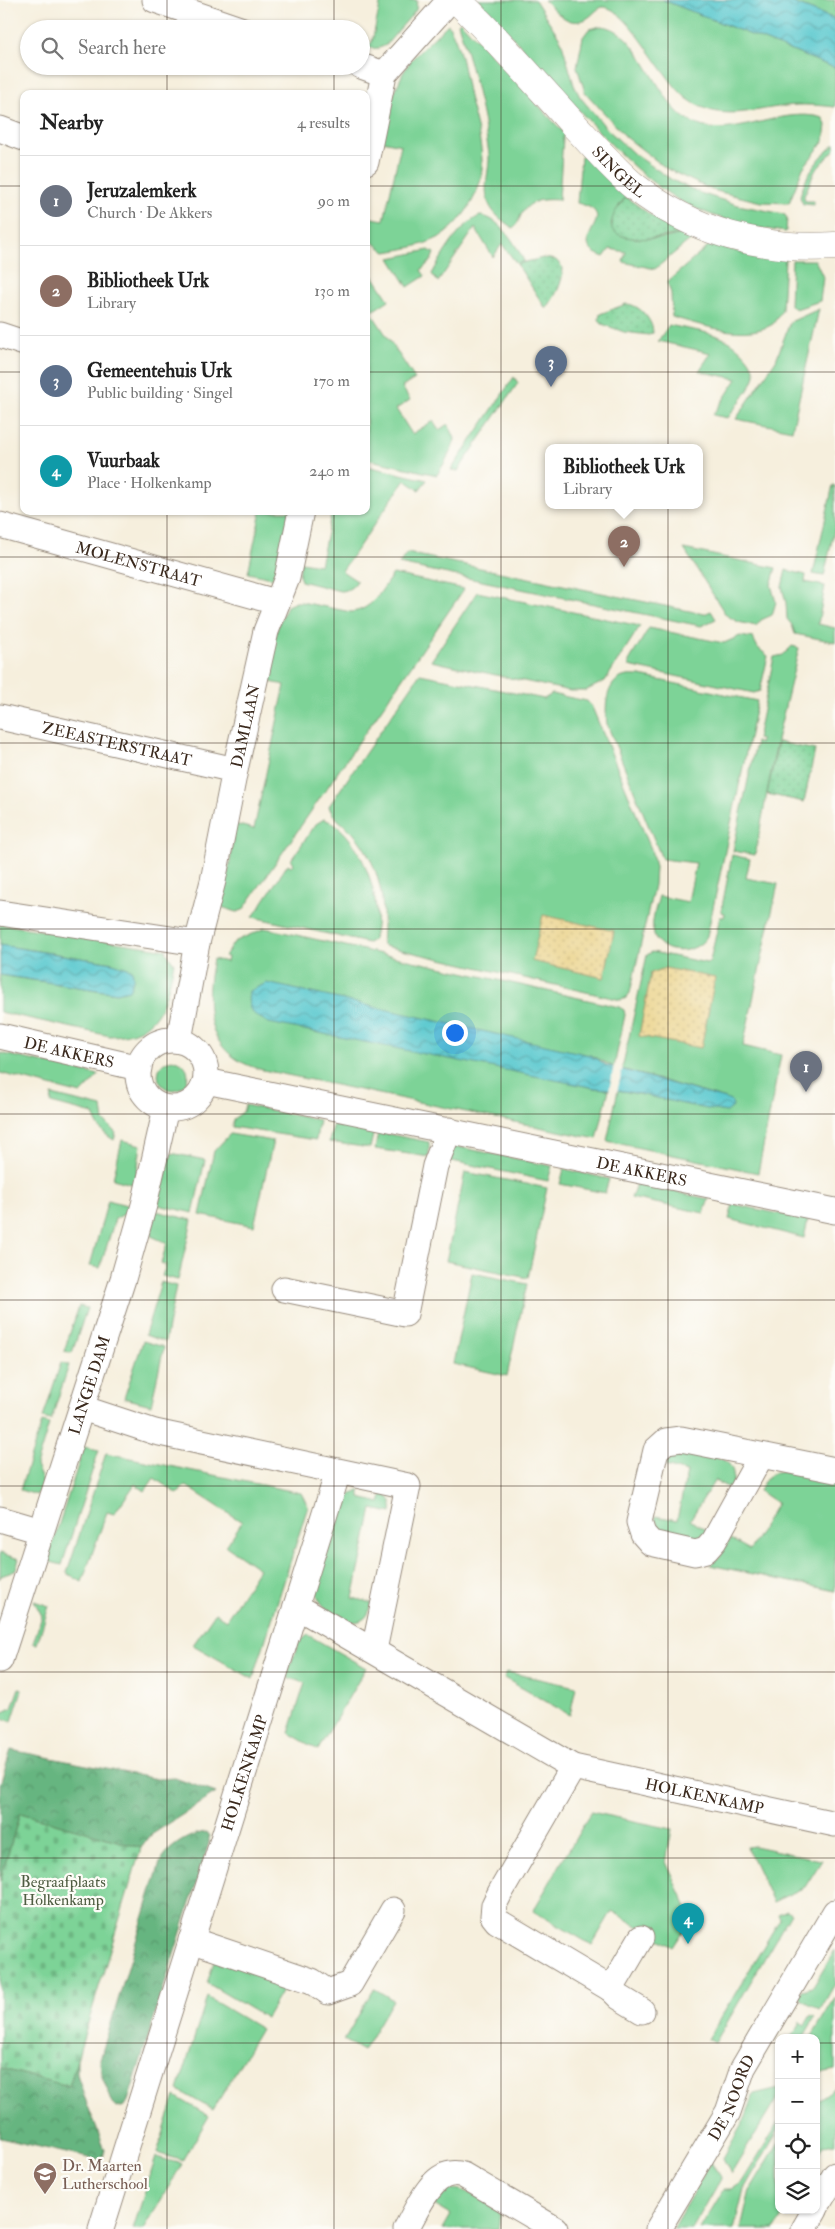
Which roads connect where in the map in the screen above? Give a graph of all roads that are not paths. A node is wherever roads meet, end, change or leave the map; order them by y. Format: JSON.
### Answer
{"nodes":[{"id":1,"x":155,"y":0,"type":"edge"},
{"id":2,"x":450,"y":0,"type":"edge"},
{"id":3,"x":457,"y":0,"type":"edge"},
{"id":4,"x":214,"y":20,"type":"edge"},
{"id":5,"x":370,"y":69,"type":"edge"},
{"id":6,"x":384,"y":74,"type":"junction"},
{"id":7,"x":0,"y":129,"type":"edge"},
{"id":8,"x":20,"y":136,"type":"edge"},
{"id":9,"x":370,"y":142,"type":"edge"},
{"id":10,"x":835,"y":246,"type":"edge"},
{"id":11,"x":0,"y":335,"type":"edge"},
{"id":12,"x":20,"y":342,"type":"edge"},
{"id":13,"x":300,"y":515,"type":"edge"},
{"id":14,"x":0,"y":524,"type":"edge"},
{"id":15,"x":276,"y":602,"type":"junction"},
{"id":16,"x":0,"y":717,"type":"edge"},
{"id":17,"x":235,"y":770,"type":"junction"},
{"id":18,"x":0,"y":913,"type":"edge"},
{"id":19,"x":197,"y":943,"type":"junction"},
{"id":20,"x":0,"y":1036,"type":"edge"},
{"id":21,"x":179,"y":1040,"type":"junction"},
{"id":22,"x":138,"y":1068,"type":"junction"},
{"id":23,"x":206,"y":1081,"type":"junction"},
{"id":24,"x":166,"y":1108,"type":"junction"},
{"id":25,"x":449,"y":1130,"type":"junction"},
{"id":26,"x":835,"y":1212,"type":"edge"},
{"id":27,"x":284,"y":1289,"type":"dead end"},
{"id":28,"x":82,"y":1408,"type":"junction"},
{"id":29,"x":761,"y":1456,"type":"junction"},
{"id":30,"x":835,"y":1470,"type":"edge"},
{"id":31,"x":338,"y":1472,"type":"junction"},
{"id":32,"x":0,"y":1519,"type":"edge"},
{"id":33,"x":41,"y":1531,"type":"junction"},
{"id":34,"x":296,"y":1606,"type":"junction"},
{"id":35,"x":374,"y":1650,"type":"junction"},
{"id":36,"x":0,"y":1660,"type":"edge"},
{"id":37,"x":573,"y":1767,"type":"junction"},
{"id":38,"x":835,"y":1824,"type":"edge"},
{"id":39,"x":393,"y":1910,"type":"dead end"},
{"id":40,"x":835,"y":1912,"type":"edge"},
{"id":41,"x":641,"y":1938,"type":"dead end"},
{"id":42,"x":191,"y":1940,"type":"junction"},
{"id":43,"x":611,"y":1988,"type":"junction"},
{"id":44,"x":642,"y":2011,"type":"dead end"},
{"id":45,"x":835,"y":2175,"type":"edge"},
{"id":46,"x":820,"y":2200,"type":"edge"},
{"id":47,"x":812,"y":2214,"type":"edge"},
{"id":48,"x":537,"y":2225,"type":"edge"},
{"id":49,"x":101,"y":2229,"type":"edge"},
{"id":50,"x":406,"y":2229,"type":"edge"},
{"id":51,"x":658,"y":2229,"type":"edge"},
{"id":52,"x":804,"y":2229,"type":"edge"}],
"edges":[{"from":1,"to":4,"type":"street"},
{"from":2,"to":6,"type":"street"},
{"from":3,"to":10,"type":"main road","name":"SINGEL"},
{"from":5,"to":6,"type":"street"},
{"from":6,"to":9,"type":"street"},
{"from":7,"to":8,"type":"street"},
{"from":11,"to":12,"type":"street"},
{"from":13,"to":15,"type":"street","name":"DAMLAAN"},
{"from":14,"to":15,"type":"street","name":"MOLENSTRAAT"},
{"from":15,"to":17,"type":"street","name":"DAMLAAN"},
{"from":16,"to":17,"type":"street","name":"ZEEASTERSTRAAT"},
{"from":17,"to":19,"type":"street","name":"DAMLAAN"},
{"from":18,"to":19,"type":"street"},
{"from":19,"to":21,"type":"street"},
{"from":20,"to":22,"type":"street","name":"DE AKKERS"},
{"from":21,"to":22,"type":"street"},
{"from":21,"to":23,"type":"street"},
{"from":22,"to":24,"type":"street"},
{"from":23,"to":24,"type":"street"},
{"from":23,"to":25,"type":"street","name":"DE AKKERS"},
{"from":24,"to":28,"type":"street","name":"LANGE DAM"},
{"from":25,"to":26,"type":"street","name":"DE AKKERS"},
{"from":25,"to":27,"type":"street"},
{"from":28,"to":31,"type":"street"},
{"from":28,"to":33,"type":"street","name":"LANGE DAM"},
{"from":29,"to":29,"type":"street"},
{"from":29,"to":30,"type":"street"},
{"from":31,"to":34,"type":"street","name":"HOLKENKAMP"},
{"from":31,"to":35,"type":"street"},
{"from":32,"to":33,"type":"street"},
{"from":33,"to":36,"type":"street","name":"LANGE DAM"},
{"from":34,"to":35,"type":"street","name":"HOLKENKAMP"},
{"from":34,"to":42,"type":"street","name":"HOLKENKAMP"},
{"from":35,"to":37,"type":"street","name":"HOLKENKAMP"},
{"from":37,"to":38,"type":"street","name":"HOLKENKAMP"},
{"from":37,"to":43,"type":"street"},
{"from":39,"to":42,"type":"street"},
{"from":40,"to":51,"type":"street","name":"DE NOORD"},
{"from":41,"to":43,"type":"street"},
{"from":42,"to":49,"type":"street","name":"HOLKENKAMP"},
{"from":43,"to":44,"type":"street"},
{"from":45,"to":46,"type":"street"},
{"from":47,"to":52,"type":"street"},
{"from":48,"to":50,"type":"street"}]}
